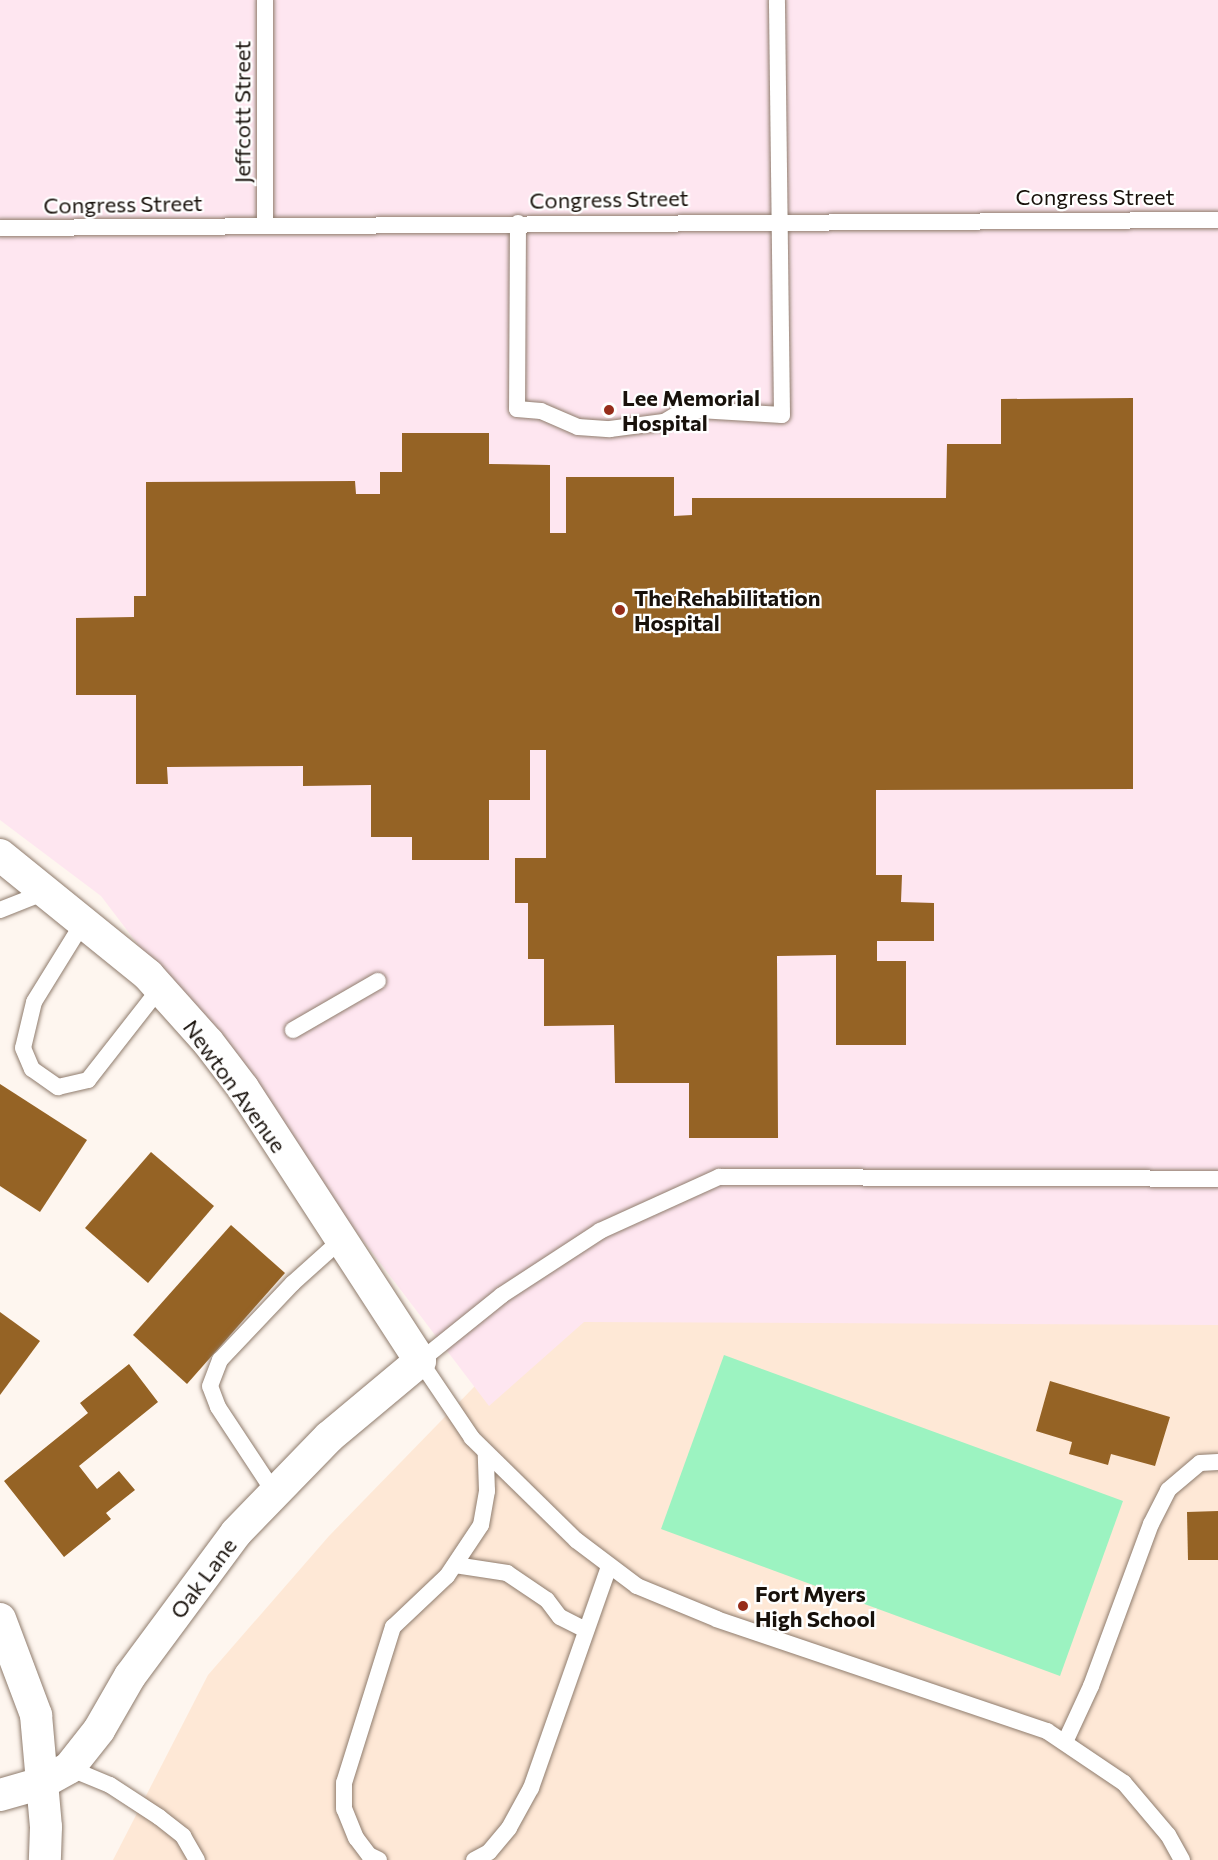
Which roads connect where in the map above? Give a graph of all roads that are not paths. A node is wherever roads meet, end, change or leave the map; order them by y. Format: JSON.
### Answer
{"nodes":[{"id":1,"x":265,"y":0,"type":"edge"},
{"id":2,"x":777,"y":0,"type":"edge"},
{"id":3,"x":782,"y":220,"type":"junction"},
{"id":4,"x":1218,"y":220,"type":"edge"},
{"id":5,"x":518,"y":223,"type":"junction"},
{"id":6,"x":265,"y":225,"type":"junction"},
{"id":7,"x":0,"y":228,"type":"edge"},
{"id":8,"x":0,"y":855,"type":"edge"},
{"id":9,"x":48,"y":891,"type":"junction"},
{"id":10,"x":0,"y":910,"type":"edge"},
{"id":11,"x":84,"y":921,"type":"junction"},
{"id":12,"x":378,"y":981,"type":"dead end"},
{"id":13,"x":160,"y":988,"type":"junction"},
{"id":14,"x":293,"y":1030,"type":"dead end"},
{"id":15,"x":1218,"y":1179,"type":"edge"},
{"id":16,"x":341,"y":1240,"type":"junction"},
{"id":17,"x":420,"y":1361,"type":"junction"},
{"id":18,"x":486,"y":1453,"type":"junction"},
{"id":19,"x":1218,"y":1462,"type":"edge"},
{"id":20,"x":274,"y":1492,"type":"junction"},
{"id":21,"x":455,"y":1565,"type":"junction"},
{"id":22,"x":609,"y":1566,"type":"junction"},
{"id":23,"x":0,"y":1619,"type":"edge"},
{"id":24,"x":585,"y":1630,"type":"junction"},
{"id":25,"x":1066,"y":1740,"type":"junction"},
{"id":26,"x":69,"y":1768,"type":"junction"},
{"id":27,"x":42,"y":1783,"type":"junction"},
{"id":28,"x":0,"y":1795,"type":"edge"},
{"id":29,"x":45,"y":1860,"type":"edge"},
{"id":30,"x":197,"y":1860,"type":"edge"},
{"id":31,"x":379,"y":1860,"type":"edge"},
{"id":32,"x":474,"y":1860,"type":"edge"},
{"id":33,"x":1182,"y":1860,"type":"edge"}],
"edges":[{"from":1,"to":6,"type":"lane","name":"Jeffcott Street"},
{"from":2,"to":3,"type":"lane"},
{"from":3,"to":4,"type":"lane","name":"Congress Street"},
{"from":3,"to":5,"type":"lane","name":"Congress Street"},
{"from":3,"to":5,"type":"lane"},
{"from":5,"to":6,"type":"lane","name":"Congress Street"},
{"from":6,"to":7,"type":"lane","name":"Congress Street"},
{"from":8,"to":9,"type":"street","name":"Newton Avenue"},
{"from":9,"to":10,"type":"lane"},
{"from":9,"to":11,"type":"street","name":"Newton Avenue"},
{"from":11,"to":13,"type":"street","name":"Newton Avenue"},
{"from":11,"to":13,"type":"lane"},
{"from":12,"to":14,"type":"lane"},
{"from":13,"to":16,"type":"street","name":"Newton Avenue"},
{"from":15,"to":17,"type":"lane"},
{"from":16,"to":17,"type":"street","name":"Newton Avenue"},
{"from":16,"to":20,"type":"lane"},
{"from":17,"to":18,"type":"lane"},
{"from":17,"to":20,"type":"street","name":"Oak Lane"},
{"from":18,"to":21,"type":"lane"},
{"from":18,"to":22,"type":"lane"},
{"from":19,"to":25,"type":"lane"},
{"from":20,"to":26,"type":"street","name":"Oak Lane"},
{"from":21,"to":24,"type":"lane"},
{"from":21,"to":31,"type":"lane"},
{"from":22,"to":24,"type":"lane"},
{"from":22,"to":25,"type":"lane"},
{"from":23,"to":27,"type":"street"},
{"from":24,"to":32,"type":"lane"},
{"from":25,"to":33,"type":"lane"},
{"from":26,"to":27,"type":"street","name":"Oak Lane"},
{"from":26,"to":30,"type":"lane"},
{"from":27,"to":28,"type":"street","name":"Oak Lane"},
{"from":27,"to":29,"type":"street"}]}
